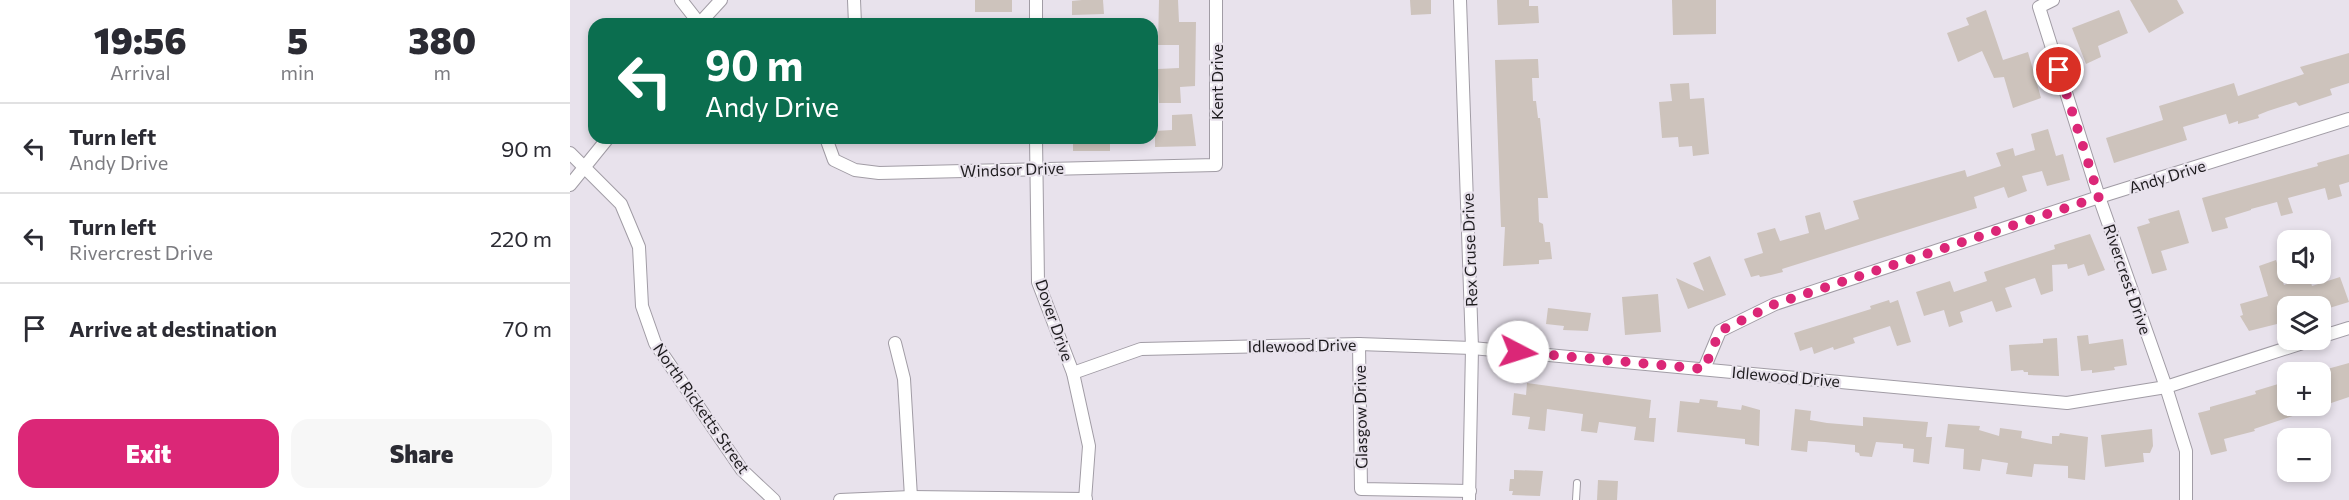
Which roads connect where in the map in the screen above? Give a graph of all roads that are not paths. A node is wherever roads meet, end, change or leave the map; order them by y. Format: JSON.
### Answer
{"nodes":[{"id":1,"x":681,"y":0,"type":"edge"},
{"id":2,"x":721,"y":0,"type":"edge"},
{"id":3,"x":854,"y":0,"type":"edge"},
{"id":4,"x":1036,"y":0,"type":"edge"},
{"id":5,"x":1216,"y":0,"type":"edge"},
{"id":6,"x":1460,"y":0,"type":"edge"},
{"id":7,"x":2053,"y":0,"type":"edge"},
{"id":8,"x":695,"y":18,"type":"edge"},
{"id":9,"x":704,"y":18,"type":"edge"},
{"id":10,"x":855,"y":18,"type":"edge"},
{"id":11,"x":1036,"y":18,"type":"edge"},
{"id":12,"x":2349,"y":119,"type":"edge"},
{"id":13,"x":603,"y":144,"type":"edge"},
{"id":14,"x":828,"y":144,"type":"edge"},
{"id":15,"x":1036,"y":144,"type":"edge"},
{"id":16,"x":570,"y":153,"type":"edge"},
{"id":17,"x":1216,"y":165,"type":"joint"},
{"id":18,"x":584,"y":168,"type":"junction"},
{"id":19,"x":1036,"y":168,"type":"junction"},
{"id":20,"x":570,"y":185,"type":"edge"},
{"id":21,"x":2099,"y":197,"type":"junction"},
{"id":22,"x":2349,"y":328,"type":"edge"},
{"id":23,"x":2331,"y":334,"type":"edge"},
{"id":24,"x":895,"y":343,"type":"dead end"},
{"id":25,"x":1359,"y":344,"type":"junction"},
{"id":26,"x":1472,"y":348,"type":"junction"},
{"id":27,"x":2281,"y":350,"type":"edge"},
{"id":28,"x":1704,"y":369,"type":"junction"},
{"id":29,"x":1073,"y":372,"type":"junction"},
{"id":30,"x":2166,"y":387,"type":"junction"},
{"id":31,"x":1577,"y":483,"type":"dead end"},
{"id":32,"x":1470,"y":496,"type":"edge"},
{"id":33,"x":911,"y":497,"type":"junction"},
{"id":34,"x":774,"y":500,"type":"edge"},
{"id":35,"x":840,"y":500,"type":"edge"},
{"id":36,"x":1085,"y":500,"type":"edge"},
{"id":37,"x":1576,"y":500,"type":"edge"},
{"id":38,"x":2186,"y":500,"type":"edge"}],
"edges":[{"from":1,"to":8,"type":"street"},
{"from":2,"to":9,"type":"street"},
{"from":3,"to":10,"type":"street"},
{"from":4,"to":11,"type":"street"},
{"from":5,"to":17,"type":"street","name":"Kent Drive"},
{"from":6,"to":26,"type":"street","name":"Rex Cruse Drive"},
{"from":7,"to":21,"type":"street","name":"Rivercrest Drive"},
{"from":12,"to":21,"type":"street","name":"Andy Drive"},
{"from":13,"to":18,"type":"street"},
{"from":14,"to":19,"type":"street","name":"Windsor Drive"},
{"from":15,"to":19,"type":"street","name":"Dover Drive"},
{"from":16,"to":18,"type":"street","name":"North Ricketts Street"},
{"from":17,"to":19,"type":"street","name":"Windsor Drive"},
{"from":18,"to":20,"type":"street"},
{"from":18,"to":34,"type":"street","name":"North Ricketts Street"},
{"from":19,"to":29,"type":"street","name":"Dover Drive"},
{"from":21,"to":28,"type":"street","name":"Andy Drive"},
{"from":21,"to":30,"type":"street","name":"Rivercrest Drive"},
{"from":22,"to":23,"type":"street"},
{"from":24,"to":33,"type":"street"},
{"from":25,"to":26,"type":"street","name":"Idlewood Drive"},
{"from":25,"to":29,"type":"street","name":"Idlewood Drive"},
{"from":25,"to":32,"type":"street","name":"Glasgow Drive"},
{"from":26,"to":28,"type":"street","name":"Idlewood Drive"},
{"from":26,"to":32,"type":"street","name":"Rex Cruse Drive"},
{"from":27,"to":30,"type":"street","name":"Idlewood Drive"},
{"from":28,"to":30,"type":"street","name":"Idlewood Drive"},
{"from":29,"to":36,"type":"street","name":"Dover Drive"},
{"from":30,"to":38,"type":"street","name":"Rivercrest Drive"},
{"from":31,"to":37,"type":"lane"},
{"from":33,"to":35,"type":"street"},
{"from":33,"to":36,"type":"street"}]}
